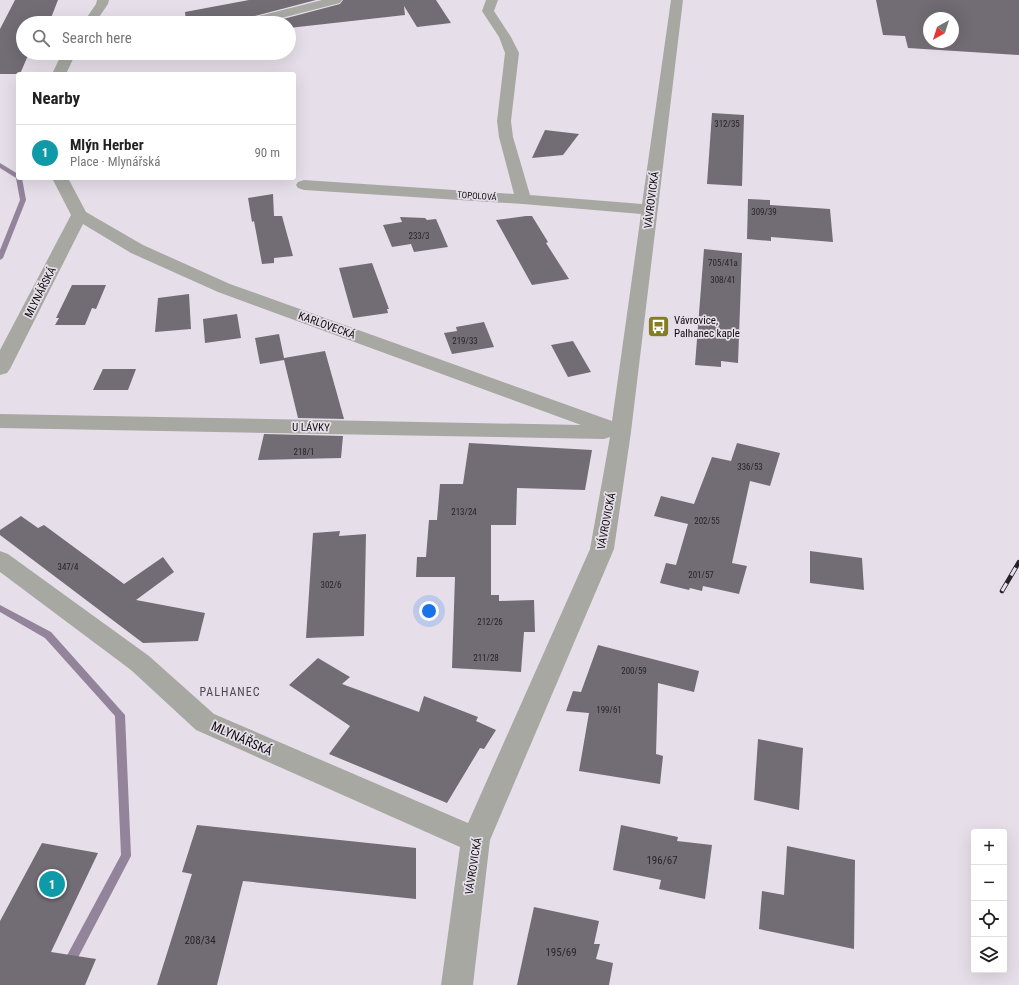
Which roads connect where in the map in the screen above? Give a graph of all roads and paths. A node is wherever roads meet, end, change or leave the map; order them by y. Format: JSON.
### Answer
{"nodes":[{"id":1,"x":103,"y":0,"type":"edge"},
{"id":2,"x":336,"y":0,"type":"edge"},
{"id":3,"x":492,"y":0,"type":"edge"},
{"id":4,"x":677,"y":0,"type":"edge"},
{"id":5,"x":94,"y":16,"type":"edge"},
{"id":6,"x":274,"y":16,"type":"edge"},
{"id":7,"x":66,"y":60,"type":"edge"},
{"id":8,"x":60,"y":72,"type":"edge"},
{"id":9,"x":61,"y":180,"type":"edge"},
{"id":10,"x":304,"y":185,"type":"dead end"},
{"id":11,"x":523,"y":200,"type":"junction"},
{"id":12,"x":650,"y":210,"type":"junction"},
{"id":13,"x":79,"y":215,"type":"junction"},
{"id":14,"x":0,"y":369,"type":"edge"},
{"id":15,"x":0,"y":421,"type":"edge"},
{"id":16,"x":622,"y":432,"type":"junction"},
{"id":17,"x":0,"y":560,"type":"edge"},
{"id":18,"x":475,"y":840,"type":"junction"},
{"id":19,"x":457,"y":985,"type":"edge"}],
"edges":[{"from":1,"to":5,"type":"street"},
{"from":2,"to":6,"type":"street"},
{"from":3,"to":11,"type":"street"},
{"from":4,"to":12,"type":"street","name":"VÁVROVICKÁ"},
{"from":7,"to":8,"type":"street"},
{"from":9,"to":13,"type":"street"},
{"from":10,"to":11,"type":"street","name":"TOPOLOVÁ"},
{"from":11,"to":12,"type":"street","name":"TOPOLOVÁ"},
{"from":12,"to":16,"type":"street","name":"VÁVROVICKÁ"},
{"from":13,"to":14,"type":"street","name":"MLYNÁŘSKÁ"},
{"from":13,"to":16,"type":"street","name":"KARLOVECKÁ"},
{"from":15,"to":16,"type":"street","name":"U LÁVKY"},
{"from":16,"to":18,"type":"street","name":"VÁVROVICKÁ"},
{"from":17,"to":18,"type":"street","name":"MLYNÁŘSKÁ"},
{"from":18,"to":19,"type":"street","name":"VÁVROVICKÁ"}]}
